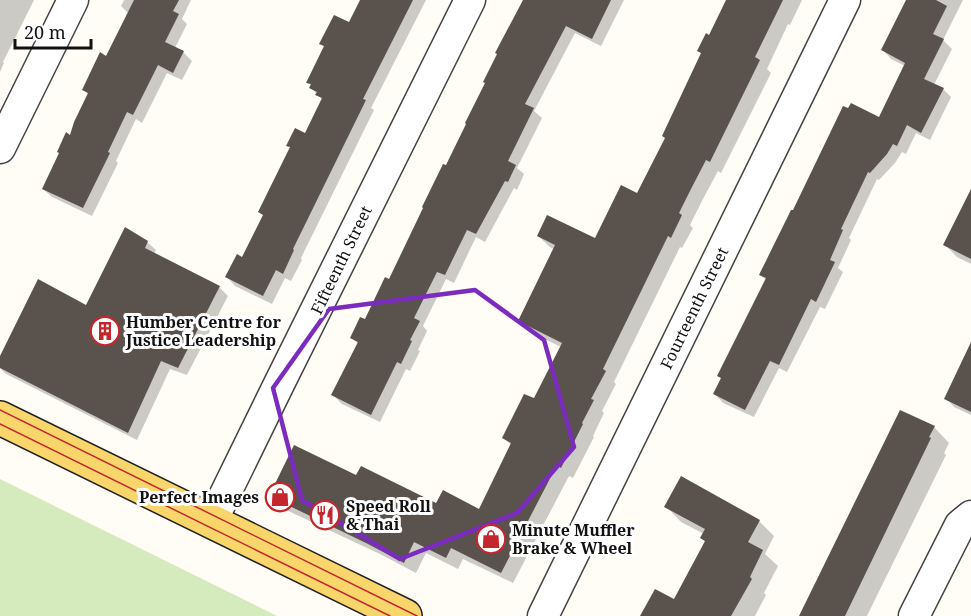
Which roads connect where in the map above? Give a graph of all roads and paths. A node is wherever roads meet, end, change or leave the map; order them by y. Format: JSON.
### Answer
{"nodes":[{"id":1,"x":73,"y":0,"type":"edge"},
{"id":2,"x":470,"y":0,"type":"edge"},
{"id":3,"x":845,"y":0,"type":"edge"},
{"id":4,"x":0,"y":148,"type":"edge"},
{"id":5,"x":0,"y":417,"type":"edge"},
{"id":6,"x":971,"y":516,"type":"edge"},
{"id":7,"x":213,"y":521,"type":"junction"},
{"id":8,"x":405,"y":616,"type":"edge"},
{"id":9,"x":543,"y":616,"type":"edge"},
{"id":10,"x":914,"y":616,"type":"edge"}],
"edges":[{"from":1,"to":4,"type":"street"},
{"from":2,"to":7,"type":"street","name":"Fifteenth Street"},
{"from":3,"to":9,"type":"street","name":"Fourteenth Street"},
{"from":5,"to":7,"type":"main road"},
{"from":6,"to":10,"type":"street"},
{"from":7,"to":8,"type":"main road"}]}
